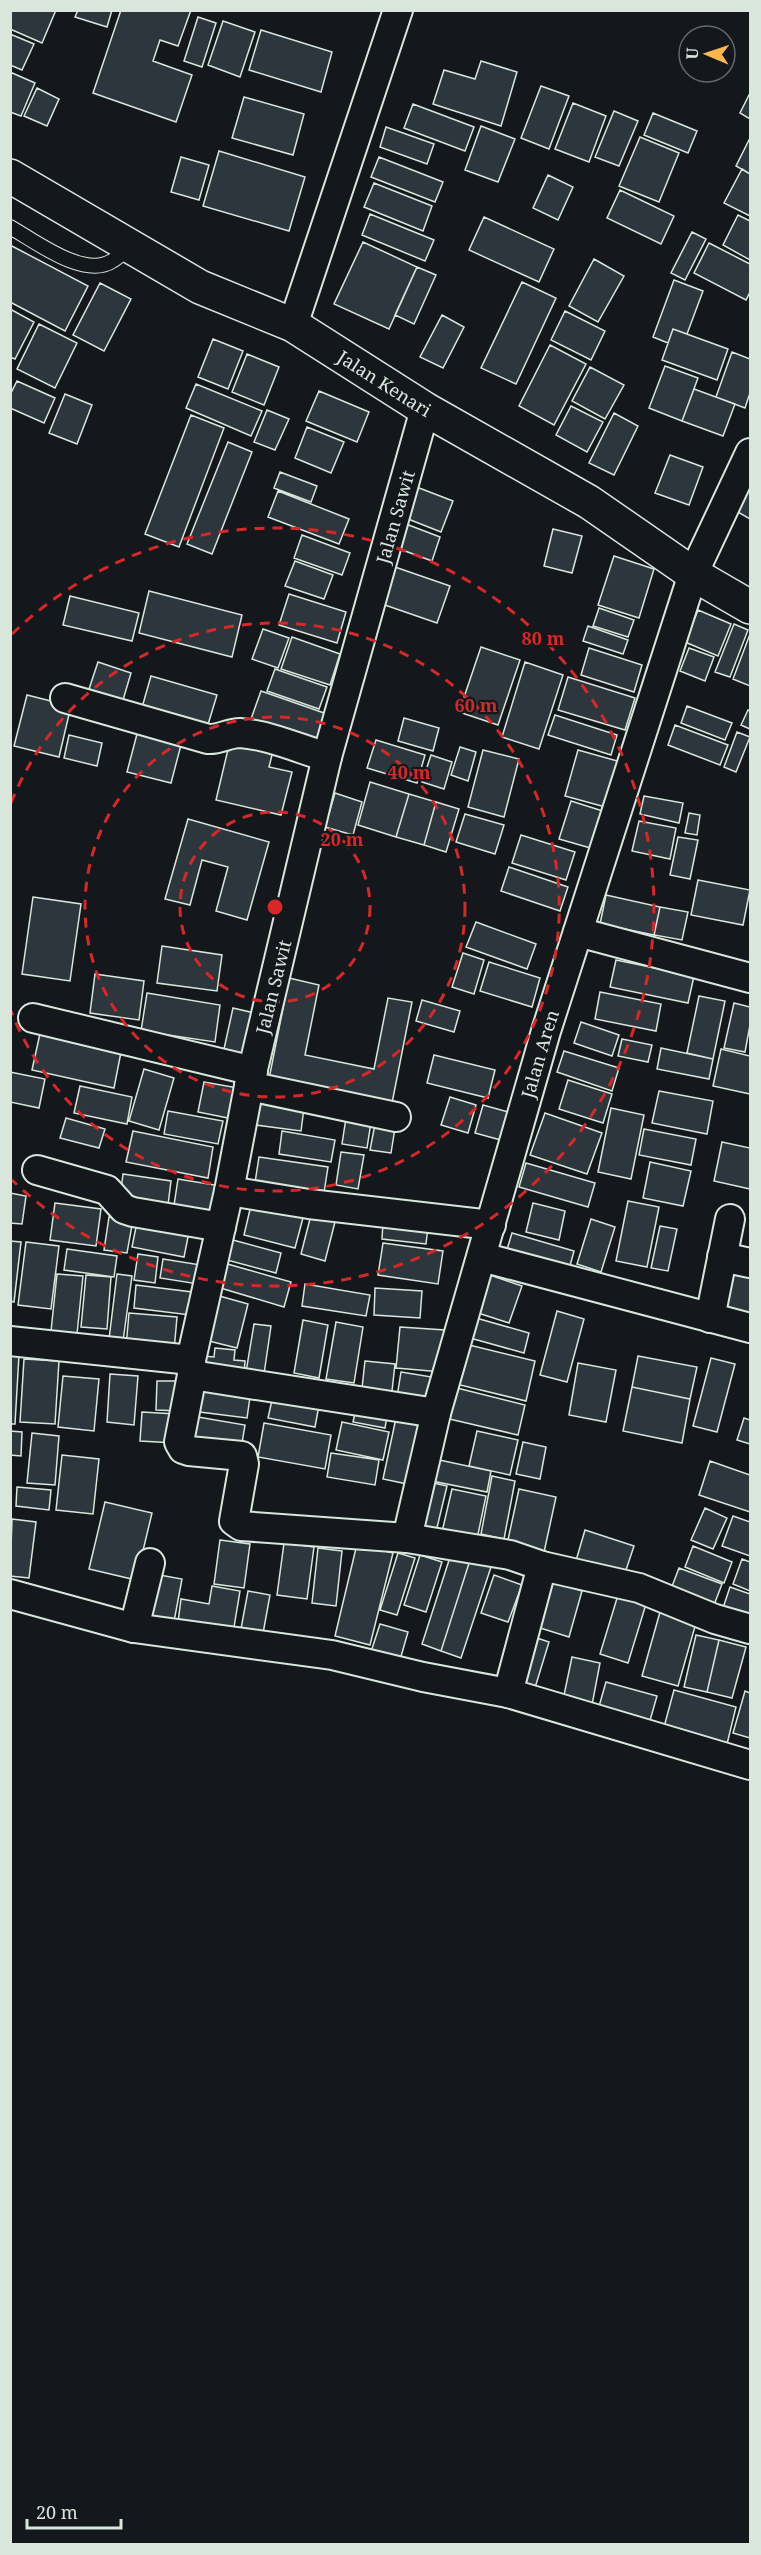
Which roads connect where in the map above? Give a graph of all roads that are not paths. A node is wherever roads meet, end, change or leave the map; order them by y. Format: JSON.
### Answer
{"nodes":[{"id":1,"x":398,"y":10,"type":"edge"},
{"id":2,"x":10,"y":176,"type":"edge"},
{"id":3,"x":10,"y":227,"type":"edge"},
{"id":4,"x":140,"y":250,"type":"junction"},
{"id":5,"x":294,"y":325,"type":"junction"},
{"id":6,"x":425,"y":410,"type":"junction"},
{"id":7,"x":750,"y":453,"type":"edge"},
{"id":8,"x":693,"y":574,"type":"junction"},
{"id":9,"x":750,"y":607,"type":"edge"},
{"id":10,"x":65,"y":698,"type":"dead end"},
{"id":11,"x":327,"y":757,"type":"junction"},
{"id":12,"x":578,"y":932,"type":"junction"},
{"id":13,"x":750,"y":978,"type":"edge"},
{"id":14,"x":33,"y":1018,"type":"dead end"},
{"id":15,"x":251,"y":1079,"type":"junction"},
{"id":16,"x":396,"y":1117,"type":"dead end"},
{"id":17,"x":37,"y":1170,"type":"dead end"},
{"id":18,"x":229,"y":1191,"type":"junction"},
{"id":19,"x":730,"y":1219,"type":"dead end"},
{"id":20,"x":491,"y":1225,"type":"junction"},
{"id":21,"x":221,"y":1227,"type":"junction"},
{"id":22,"x":482,"y":1257,"type":"junction"},
{"id":23,"x":722,"y":1257,"type":"junction"},
{"id":24,"x":750,"y":1263,"type":"edge"},
{"id":25,"x":710,"y":1318,"type":"junction"},
{"id":26,"x":750,"y":1328,"type":"edge"},
{"id":27,"x":10,"y":1341,"type":"edge"},
{"id":28,"x":191,"y":1368,"type":"junction"},
{"id":29,"x":436,"y":1413,"type":"junction"},
{"id":30,"x":407,"y":1538,"type":"junction"},
{"id":31,"x":150,"y":1563,"type":"dead end"},
{"id":32,"x":542,"y":1566,"type":"junction"},
{"id":33,"x":10,"y":1594,"type":"edge"},
{"id":34,"x":134,"y":1628,"type":"junction"},
{"id":35,"x":750,"y":1629,"type":"edge"},
{"id":36,"x":508,"y":1694,"type":"junction"},
{"id":37,"x":750,"y":1765,"type":"edge"}],
"edges":[{"from":1,"to":5,"type":"street"},
{"from":2,"to":4,"type":"highway","name":"Jalan Kenari"},
{"from":3,"to":4,"type":"lane"},
{"from":4,"to":5,"type":"highway","name":"Jalan Kenari"},
{"from":5,"to":6,"type":"highway","name":"Jalan Kenari"},
{"from":6,"to":8,"type":"highway","name":"Jalan Kenari"},
{"from":6,"to":11,"type":"street","name":"Jalan Sawit"},
{"from":7,"to":8,"type":"street","name":"Jalan Aren"},
{"from":8,"to":9,"type":"highway","name":"Jalan Kenari"},
{"from":8,"to":12,"type":"street","name":"Jalan Aren"},
{"from":10,"to":11,"type":"street"},
{"from":11,"to":15,"type":"street","name":"Jalan Sawit"},
{"from":12,"to":13,"type":"street"},
{"from":12,"to":20,"type":"street","name":"Jalan Aren"},
{"from":14,"to":15,"type":"street"},
{"from":15,"to":16,"type":"street"},
{"from":15,"to":18,"type":"street","name":"Jalan Sawit"},
{"from":17,"to":21,"type":"street"},
{"from":18,"to":20,"type":"street"},
{"from":18,"to":21,"type":"street","name":"Jalan Sawit"},
{"from":19,"to":23,"type":"street"},
{"from":20,"to":22,"type":"street","name":"Jalan Aren"},
{"from":21,"to":28,"type":"street","name":"Jalan Sawit"},
{"from":22,"to":25,"type":"street"},
{"from":22,"to":29,"type":"street","name":"Jalan Aren"},
{"from":23,"to":24,"type":"street"},
{"from":23,"to":25,"type":"street"},
{"from":25,"to":26,"type":"street"},
{"from":27,"to":28,"type":"street"},
{"from":28,"to":29,"type":"street"},
{"from":28,"to":30,"type":"street","name":"Jalan Sawit"},
{"from":29,"to":30,"type":"street","name":"Jalan Aren"},
{"from":30,"to":32,"type":"street"},
{"from":31,"to":34,"type":"street"},
{"from":32,"to":35,"type":"street"},
{"from":32,"to":36,"type":"street"},
{"from":33,"to":34,"type":"street"},
{"from":34,"to":36,"type":"street"},
{"from":36,"to":37,"type":"street"}]}
